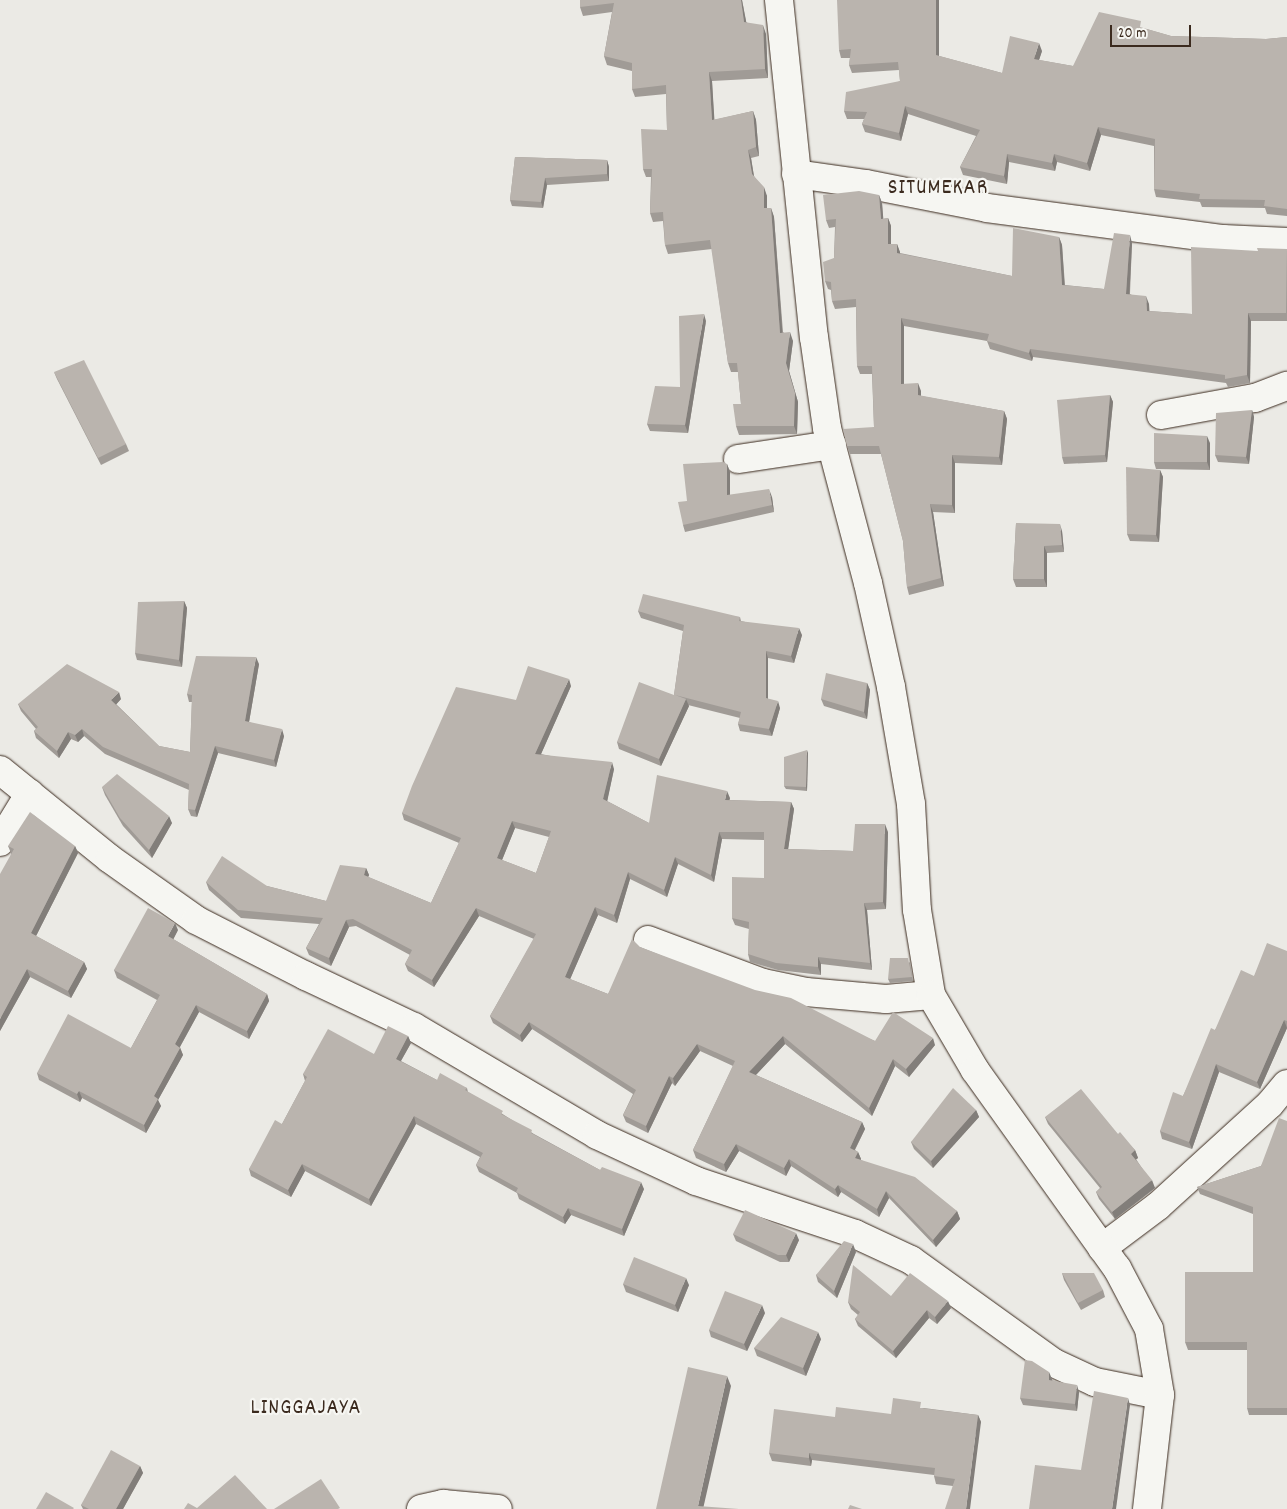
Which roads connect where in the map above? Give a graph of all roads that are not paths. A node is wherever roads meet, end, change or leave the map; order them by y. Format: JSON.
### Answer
{"nodes":[{"id":1,"x":778,"y":0,"type":"edge"},
{"id":2,"x":796,"y":174,"type":"junction"},
{"id":3,"x":1287,"y":242,"type":"edge"},
{"id":4,"x":1287,"y":386,"type":"edge"},
{"id":5,"x":1161,"y":415,"type":"dead end"},
{"id":6,"x":832,"y":445,"type":"junction"},
{"id":7,"x":738,"y":459,"type":"dead end"},
{"id":8,"x":0,"y":770,"type":"edge"},
{"id":9,"x":30,"y":793,"type":"junction"},
{"id":10,"x":0,"y":842,"type":"edge"},
{"id":11,"x":648,"y":940,"type":"dead end"},
{"id":12,"x":931,"y":995,"type":"junction"},
{"id":13,"x":1287,"y":1084,"type":"edge"},
{"id":14,"x":1102,"y":1248,"type":"junction"},
{"id":15,"x":1160,"y":1395,"type":"junction"},
{"id":16,"x":420,"y":1509,"type":"edge"},
{"id":17,"x":498,"y":1509,"type":"edge"},
{"id":18,"x":1148,"y":1509,"type":"edge"}],
"edges":[{"from":1,"to":2,"type":"street"},
{"from":2,"to":3,"type":"street"},
{"from":2,"to":6,"type":"street"},
{"from":4,"to":5,"type":"street"},
{"from":6,"to":7,"type":"street"},
{"from":6,"to":12,"type":"street"},
{"from":8,"to":9,"type":"street"},
{"from":9,"to":10,"type":"street"},
{"from":9,"to":15,"type":"street"},
{"from":11,"to":12,"type":"street"},
{"from":12,"to":14,"type":"street"},
{"from":13,"to":14,"type":"street"},
{"from":14,"to":15,"type":"street"},
{"from":15,"to":18,"type":"street"},
{"from":16,"to":17,"type":"street"}]}
